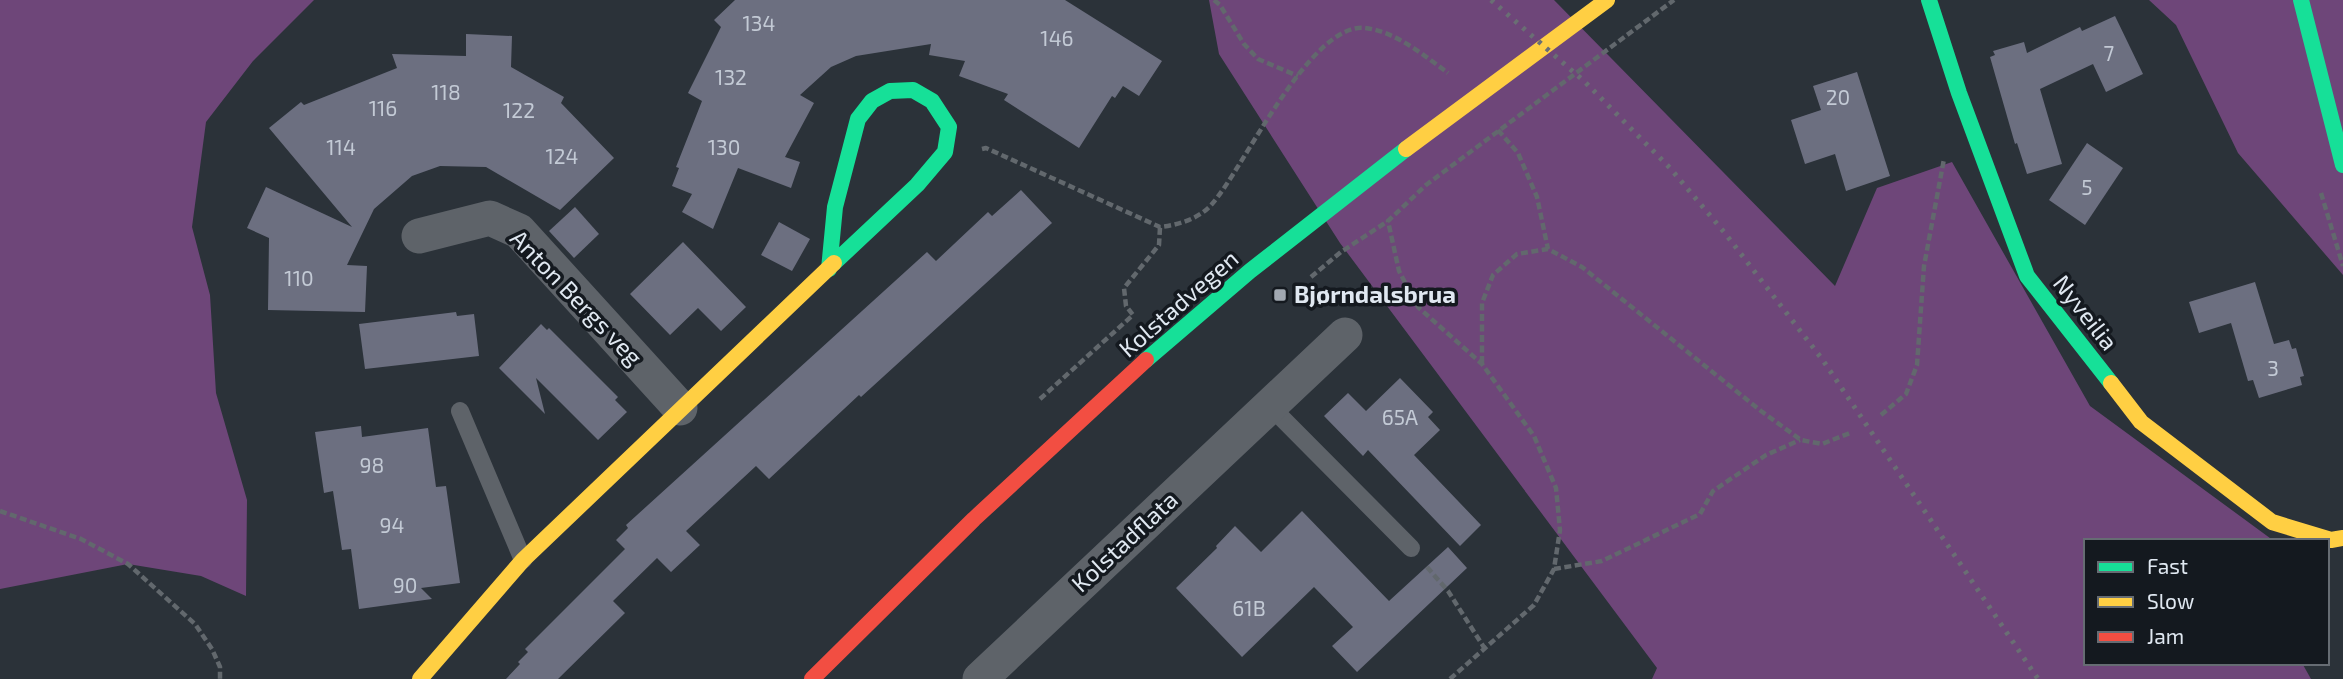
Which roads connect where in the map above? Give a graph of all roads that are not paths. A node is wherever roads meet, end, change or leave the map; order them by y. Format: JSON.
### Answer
{"nodes":[{"id":1,"x":1607,"y":0,"type":"edge"},
{"id":2,"x":1929,"y":0,"type":"edge"},
{"id":3,"x":2301,"y":0,"type":"edge"},
{"id":4,"x":2343,"y":165,"type":"edge"},
{"id":5,"x":419,"y":236,"type":"dead end"},
{"id":6,"x":829,"y":270,"type":"junction"},
{"id":7,"x":1345,"y":335,"type":"dead end"},
{"id":8,"x":1270,"y":406,"type":"junction"},
{"id":9,"x":680,"y":408,"type":"junction"},
{"id":10,"x":460,"y":411,"type":"dead end"},
{"id":11,"x":2328,"y":539,"type":"edge"},
{"id":12,"x":1410,"y":548,"type":"road end"},
{"id":13,"x":523,"y":560,"type":"junction"},
{"id":14,"x":420,"y":679,"type":"edge"},
{"id":15,"x":812,"y":679,"type":"edge"},
{"id":16,"x":980,"y":679,"type":"edge"}],
"edges":[{"from":1,"to":15,"type":"street","name":"Kolstadvegen"},
{"from":2,"to":11,"type":"street","name":"Nyveilia"},
{"from":3,"to":4,"type":"street"},
{"from":5,"to":9,"type":"street","name":"Anton Bergs veg"},
{"from":6,"to":6,"type":"street"},
{"from":6,"to":9,"type":"street"},
{"from":7,"to":8,"type":"street","name":"Kolstadflata"},
{"from":8,"to":12,"type":"lane"},
{"from":8,"to":16,"type":"street","name":"Kolstadflata"},
{"from":9,"to":13,"type":"street"},
{"from":10,"to":13,"type":"lane"},
{"from":13,"to":14,"type":"street"}]}
